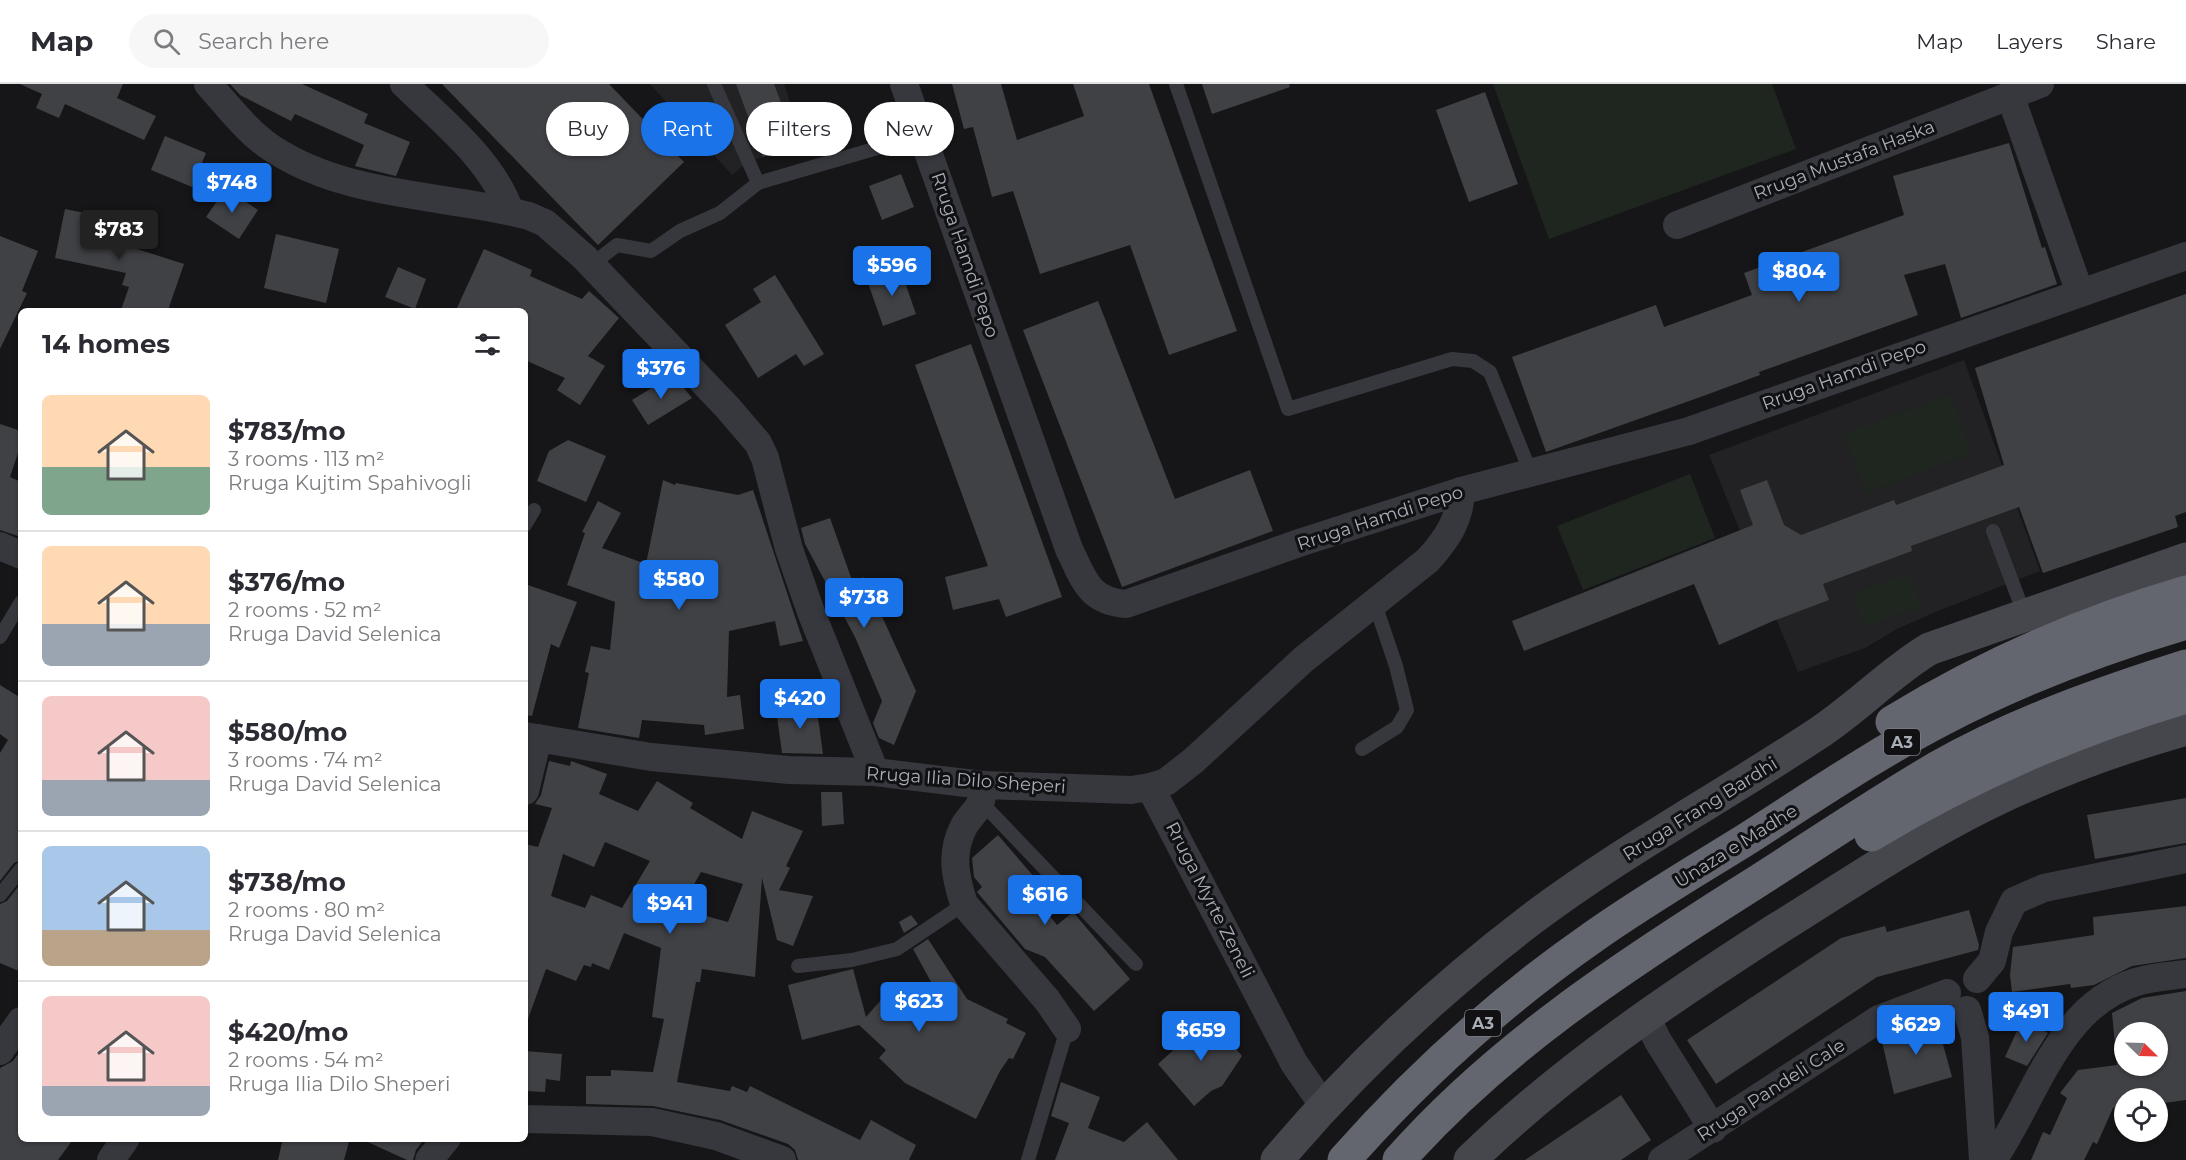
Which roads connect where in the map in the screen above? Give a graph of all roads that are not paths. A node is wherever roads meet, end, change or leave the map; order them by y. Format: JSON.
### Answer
{"nodes":[{"id":1,"x":208,"y":84,"type":"edge"},
{"id":2,"x":404,"y":84,"type":"edge"},
{"id":3,"x":714,"y":84,"type":"edge"},
{"id":4,"x":904,"y":84,"type":"edge"},
{"id":5,"x":1176,"y":84,"type":"edge"},
{"id":6,"x":2040,"y":84,"type":"edge"},
{"id":7,"x":2010,"y":95,"type":"junction"},
{"id":8,"x":910,"y":102,"type":"edge"},
{"id":9,"x":864,"y":152,"type":"edge"},
{"id":10,"x":929,"y":156,"type":"edge"},
{"id":11,"x":758,"y":183,"type":"junction"},
{"id":12,"x":510,"y":211,"type":"junction"},
{"id":13,"x":1677,"y":225,"type":"dead end"},
{"id":14,"x":2186,"y":256,"type":"edge"},
{"id":15,"x":591,"y":265,"type":"junction"},
{"id":16,"x":2080,"y":293,"type":"junction"},
{"id":17,"x":1531,"y":473,"type":"junction"},
{"id":18,"x":1461,"y":491,"type":"junction"},
{"id":19,"x":534,"y":510,"type":"dead end"},
{"id":20,"x":528,"y":520,"type":"edge"},
{"id":21,"x":1993,"y":531,"type":"dead end"},
{"id":22,"x":0,"y":546,"type":"edge"},
{"id":23,"x":18,"y":554,"type":"edge"},
{"id":24,"x":2186,"y":559,"type":"edge"},
{"id":25,"x":2186,"y":592,"type":"edge"},
{"id":26,"x":1375,"y":604,"type":"junction"},
{"id":27,"x":18,"y":607,"type":"edge"},
{"id":28,"x":2025,"y":616,"type":"junction"},
{"id":29,"x":2186,"y":623,"type":"edge"},
{"id":30,"x":0,"y":637,"type":"edge"},
{"id":31,"x":2186,"y":666,"type":"edge"},
{"id":32,"x":2186,"y":697,"type":"edge"},
{"id":33,"x":2186,"y":729,"type":"edge"},
{"id":34,"x":531,"y":737,"type":"edge"},
{"id":35,"x":1362,"y":749,"type":"dead end"},
{"id":36,"x":528,"y":764,"type":"edge"},
{"id":37,"x":875,"y":772,"type":"junction"},
{"id":38,"x":1150,"y":788,"type":"junction"},
{"id":39,"x":983,"y":794,"type":"junction"},
{"id":40,"x":2186,"y":859,"type":"edge"},
{"id":41,"x":18,"y":873,"type":"edge"},
{"id":42,"x":0,"y":895,"type":"edge"},
{"id":43,"x":964,"y":904,"type":"junction"},
{"id":44,"x":1641,"y":906,"type":"junction"},
{"id":45,"x":1656,"y":945,"type":"junction"},
{"id":46,"x":1136,"y":964,"type":"dead end"},
{"id":47,"x":798,"y":966,"type":"dead end"},
{"id":48,"x":2186,"y":974,"type":"edge"},
{"id":49,"x":1957,"y":1001,"type":"junction"},
{"id":50,"x":1645,"y":1015,"type":"junction"},
{"id":51,"x":18,"y":1025,"type":"edge"},
{"id":52,"x":1067,"y":1029,"type":"joint"},
{"id":53,"x":0,"y":1051,"type":"edge"},
{"id":54,"x":1323,"y":1105,"type":"junction"},
{"id":55,"x":528,"y":1119,"type":"edge"},
{"id":56,"x":1713,"y":1129,"type":"junction"},
{"id":57,"x":123,"y":1142,"type":"edge"},
{"id":58,"x":444,"y":1142,"type":"edge"},
{"id":59,"x":111,"y":1160,"type":"edge"},
{"id":60,"x":429,"y":1160,"type":"edge"},
{"id":61,"x":782,"y":1160,"type":"edge"},
{"id":62,"x":1028,"y":1160,"type":"edge"},
{"id":63,"x":1276,"y":1160,"type":"edge"},
{"id":64,"x":1344,"y":1160,"type":"edge"},
{"id":65,"x":1399,"y":1160,"type":"edge"},
{"id":66,"x":1470,"y":1160,"type":"edge"},
{"id":67,"x":1662,"y":1160,"type":"edge"},
{"id":68,"x":1983,"y":1160,"type":"edge"},
{"id":69,"x":1993,"y":1160,"type":"edge"}],
"edges":[{"from":1,"to":12,"type":"street"},
{"from":2,"to":12,"type":"street"},
{"from":3,"to":11,"type":"lane"},
{"from":4,"to":8,"type":"street","name":"Rruga Hamdi Pepo"},
{"from":5,"to":17,"type":"lane"},
{"from":6,"to":7,"type":"street","name":"Rruga Mustafa Haska"},
{"from":7,"to":13,"type":"street","name":"Rruga Mustafa Haska"},
{"from":7,"to":16,"type":"street"},
{"from":9,"to":11,"type":"lane"},
{"from":10,"to":18,"type":"street","name":"Rruga Hamdi Pepo"},
{"from":11,"to":15,"type":"lane"},
{"from":12,"to":15,"type":"street"},
{"from":14,"to":16,"type":"street","name":"Rruga Hamdi Pepo"},
{"from":15,"to":37,"type":"street"},
{"from":16,"to":17,"type":"street","name":"Rruga Hamdi Pepo"},
{"from":17,"to":18,"type":"street","name":"Rruga Hamdi Pepo"},
{"from":18,"to":26,"type":"street","name":"Rruga Ilia Dilo Sheperi"},
{"from":19,"to":20,"type":"lane"},
{"from":21,"to":28,"type":"lane"},
{"from":22,"to":23,"type":"street"},
{"from":24,"to":28,"type":"main road","name":"Rruga Frang Bardhi"},
{"from":25,"to":44,"type":"highway"},
{"from":26,"to":35,"type":"lane"},
{"from":26,"to":38,"type":"street","name":"Rruga Ilia Dilo Sheperi"},
{"from":27,"to":30,"type":"lane"},
{"from":28,"to":54,"type":"main road","name":"Rruga Frang Bardhi"},
{"from":29,"to":44,"type":"highway","name":"Unaza e Madhe","number":"A3"},
{"from":31,"to":45,"type":"highway","number":"A3"},
{"from":32,"to":45,"type":"highway"},
{"from":33,"to":50,"type":"main road"},
{"from":34,"to":36,"type":"street"},
{"from":34,"to":37,"type":"street","name":"Rruga Ilia Dilo Sheperi"},
{"from":37,"to":39,"type":"street","name":"Rruga Ilia Dilo Sheperi"},
{"from":38,"to":39,"type":"street","name":"Rruga Ilia Dilo Sheperi"},
{"from":38,"to":54,"type":"street","name":"Rruga Myrte Zeneli"},
{"from":39,"to":43,"type":"street"},
{"from":39,"to":46,"type":"lane"},
{"from":40,"to":49,"type":"street"},
{"from":41,"to":42,"type":"lane"},
{"from":43,"to":47,"type":"lane"},
{"from":43,"to":52,"type":"street"},
{"from":44,"to":64,"type":"highway","name":"Unaza e Madhe","number":"A3"},
{"from":45,"to":65,"type":"highway","number":"A3"},
{"from":48,"to":69,"type":"street"},
{"from":49,"to":56,"type":"street","name":"Rruga Pandeli Cale"},
{"from":49,"to":68,"type":"street"},
{"from":50,"to":56,"type":"street"},
{"from":50,"to":66,"type":"main road"},
{"from":51,"to":53,"type":"street"},
{"from":52,"to":62,"type":"lane"},
{"from":54,"to":63,"type":"main road","name":"Rruga Frang Bardhi"},
{"from":55,"to":61,"type":"street"},
{"from":56,"to":67,"type":"street","name":"Rruga Pandeli Cale"},
{"from":57,"to":59,"type":"street"},
{"from":58,"to":60,"type":"street"}]}
